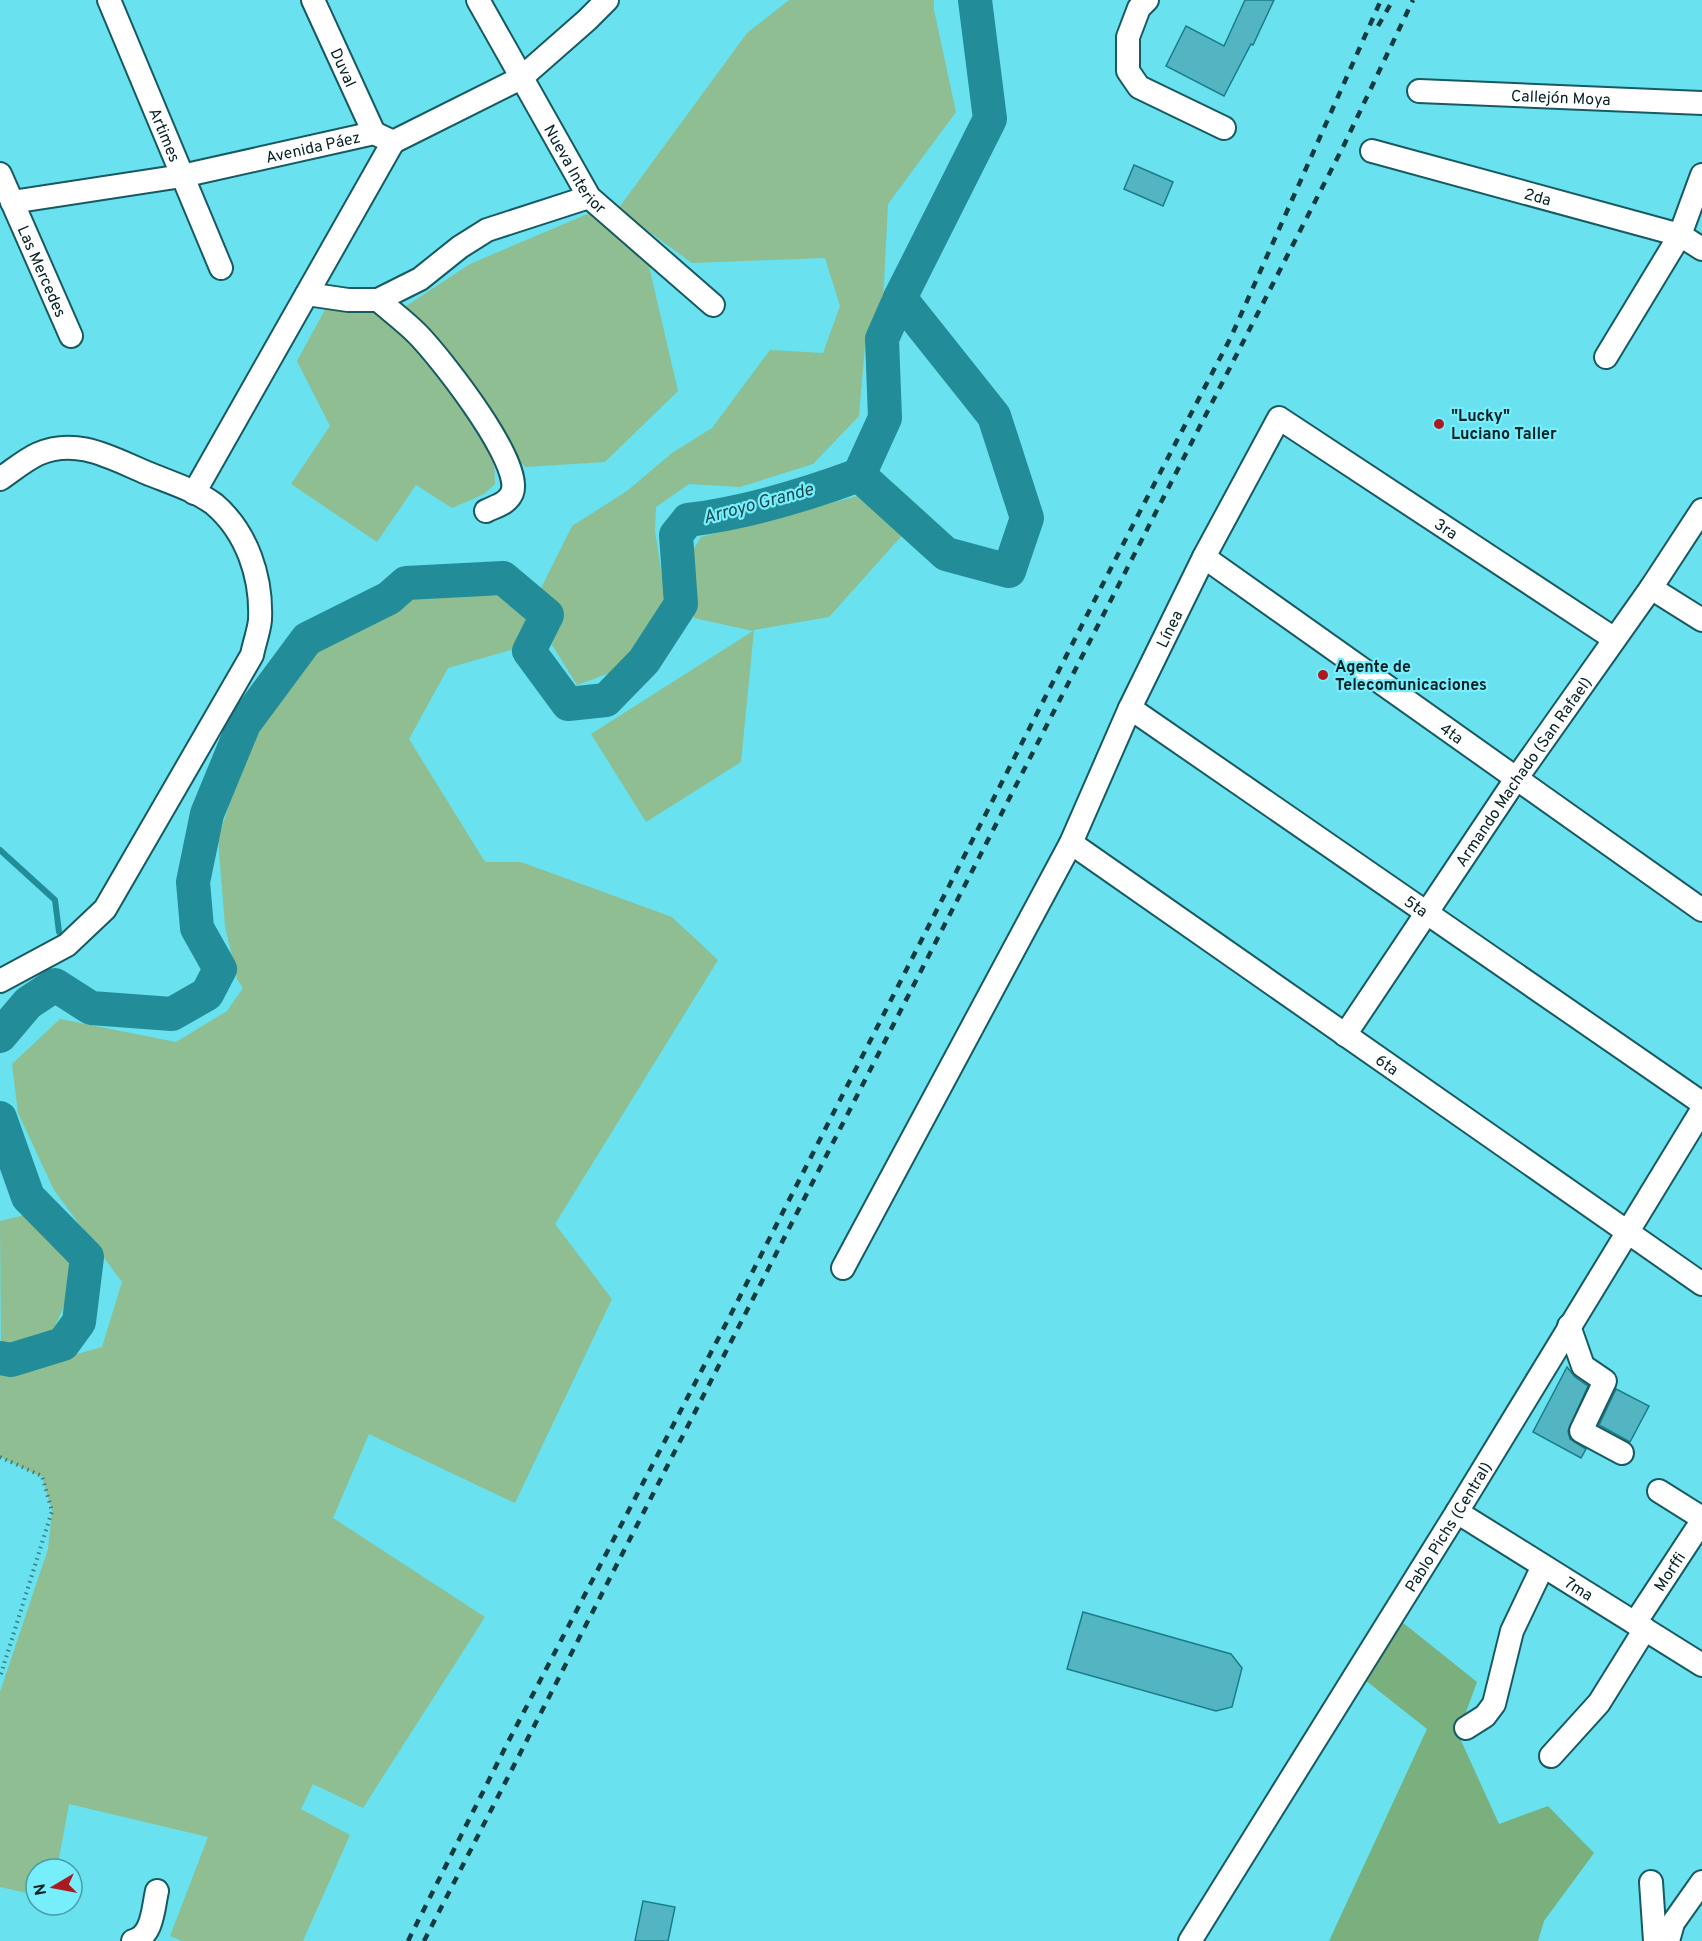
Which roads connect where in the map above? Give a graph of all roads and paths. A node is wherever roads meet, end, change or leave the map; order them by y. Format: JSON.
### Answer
{"nodes":[{"id":1,"x":110,"y":0,"type":"edge"},
{"id":2,"x":313,"y":0,"type":"edge"},
{"id":3,"x":478,"y":0,"type":"edge"},
{"id":4,"x":607,"y":0,"type":"edge"},
{"id":5,"x":1147,"y":0,"type":"edge"},
{"id":6,"x":521,"y":78,"type":"junction"},
{"id":7,"x":1419,"y":91,"type":"dead end"},
{"id":8,"x":1702,"y":103,"type":"edge"},
{"id":9,"x":1224,"y":128,"type":"dead end"},
{"id":10,"x":383,"y":137,"type":"junction"},
{"id":11,"x":1372,"y":151,"type":"dead end"},
{"id":12,"x":0,"y":174,"type":"edge"},
{"id":13,"x":1702,"y":175,"type":"edge"},
{"id":14,"x":182,"y":176,"type":"junction"},
{"id":15,"x":590,"y":197,"type":"junction"},
{"id":16,"x":12,"y":202,"type":"junction"},
{"id":17,"x":1680,"y":235,"type":"junction"},
{"id":18,"x":1702,"y":249,"type":"edge"},
{"id":19,"x":220,"y":268,"type":"dead end"},
{"id":20,"x":307,"y":294,"type":"junction"},
{"id":21,"x":378,"y":300,"type":"junction"},
{"id":22,"x":713,"y":305,"type":"dead end"},
{"id":23,"x":71,"y":336,"type":"dead end"},
{"id":24,"x":1606,"y":357,"type":"dead end"},
{"id":25,"x":1279,"y":418,"type":"joint"},
{"id":26,"x":0,"y":479,"type":"edge"},
{"id":27,"x":194,"y":493,"type":"junction"},
{"id":28,"x":1702,"y":510,"type":"edge"},
{"id":29,"x":486,"y":511,"type":"dead end"},
{"id":30,"x":1204,"y":557,"type":"junction"},
{"id":31,"x":1651,"y":588,"type":"junction"},
{"id":32,"x":1702,"y":620,"type":"edge"},
{"id":33,"x":1613,"y":638,"type":"junction"},
{"id":34,"x":1130,"y":708,"type":"junction"},
{"id":35,"x":1516,"y":779,"type":"junction"},
{"id":36,"x":1071,"y":843,"type":"junction"},
{"id":37,"x":1702,"y":910,"type":"edge"},
{"id":38,"x":1427,"y":913,"type":"junction"},
{"id":39,"x":0,"y":981,"type":"edge"},
{"id":40,"x":1345,"y":1035,"type":"junction"},
{"id":41,"x":1702,"y":1103,"type":"edge"},
{"id":42,"x":1702,"y":1110,"type":"edge"},
{"id":43,"x":1628,"y":1233,"type":"junction"},
{"id":44,"x":843,"y":1268,"type":"dead end"},
{"id":45,"x":1702,"y":1284,"type":"edge"},
{"id":46,"x":1569,"y":1326,"type":"junction"},
{"id":47,"x":1622,"y":1453,"type":"dead end"},
{"id":48,"x":0,"y":1457,"type":"edge"},
{"id":49,"x":1659,"y":1491,"type":"dead end"},
{"id":50,"x":1457,"y":1512,"type":"junction"},
{"id":51,"x":1702,"y":1520,"type":"edge"},
{"id":52,"x":1543,"y":1566,"type":"junction"},
{"id":53,"x":1640,"y":1626,"type":"junction"},
{"id":54,"x":1702,"y":1665,"type":"edge"},
{"id":55,"x":0,"y":1677,"type":"edge"},
{"id":56,"x":1466,"y":1728,"type":"dead end"},
{"id":57,"x":1551,"y":1756,"type":"dead end"},
{"id":58,"x":1651,"y":1882,"type":"dead end"},
{"id":59,"x":1702,"y":1882,"type":"edge"},
{"id":60,"x":157,"y":1891,"type":"dead end"},
{"id":61,"x":133,"y":1941,"type":"edge"},
{"id":62,"x":1190,"y":1941,"type":"edge"},
{"id":63,"x":1655,"y":1941,"type":"edge"},
{"id":64,"x":1668,"y":1941,"type":"edge"}],
"edges":[{"from":1,"to":14,"type":"street","name":"Artimes"},
{"from":2,"to":10,"type":"street","name":"Duval"},
{"from":3,"to":6,"type":"street","name":"Nueva Interior"},
{"from":4,"to":6,"type":"street","name":"Avenida Páez"},
{"from":5,"to":9,"type":"street"},
{"from":6,"to":10,"type":"street","name":"Avenida Páez"},
{"from":6,"to":15,"type":"street","name":"Nueva Interior"},
{"from":7,"to":8,"type":"street","name":"Callejón Moya"},
{"from":10,"to":14,"type":"street","name":"Avenida Páez"},
{"from":10,"to":20,"type":"street"},
{"from":11,"to":17,"type":"street","name":"2da"},
{"from":12,"to":16,"type":"street","name":"Las Mercedes"},
{"from":13,"to":17,"type":"street"},
{"from":14,"to":16,"type":"street","name":"Avenida Páez"},
{"from":14,"to":19,"type":"street","name":"Artimes"},
{"from":15,"to":21,"type":"street"},
{"from":15,"to":22,"type":"street","name":"Nueva Interior"},
{"from":16,"to":23,"type":"street","name":"Las Mercedes"},
{"from":17,"to":18,"type":"street","name":"2da"},
{"from":17,"to":24,"type":"street"},
{"from":20,"to":21,"type":"street"},
{"from":20,"to":27,"type":"street"},
{"from":21,"to":29,"type":"street"},
{"from":25,"to":30,"type":"street","name":"Línea"},
{"from":25,"to":33,"type":"street","name":"3ra"},
{"from":26,"to":27,"type":"street"},
{"from":27,"to":39,"type":"street"},
{"from":28,"to":31,"type":"street","name":"Armando Machado (San Rafael)"},
{"from":30,"to":34,"type":"street","name":"Línea"},
{"from":30,"to":35,"type":"street","name":"4ta"},
{"from":31,"to":32,"type":"street"},
{"from":31,"to":33,"type":"street","name":"Armando Machado (San Rafael)"},
{"from":33,"to":35,"type":"street","name":"Armando Machado (San Rafael)"},
{"from":34,"to":36,"type":"street","name":"Línea"},
{"from":34,"to":38,"type":"street","name":"5ta"},
{"from":35,"to":37,"type":"street","name":"4ta"},
{"from":35,"to":38,"type":"street","name":"Armando Machado (San Rafael)"},
{"from":36,"to":40,"type":"street","name":"6ta"},
{"from":36,"to":44,"type":"street","name":"Línea"},
{"from":38,"to":40,"type":"street","name":"Armando Machado (San Rafael)"},
{"from":38,"to":41,"type":"street","name":"5ta"},
{"from":40,"to":43,"type":"street","name":"6ta"},
{"from":42,"to":43,"type":"street","name":"Pablo Pichs (Central)"},
{"from":43,"to":45,"type":"street","name":"6ta"},
{"from":43,"to":46,"type":"street","name":"Pablo Pichs (Central)"},
{"from":46,"to":47,"type":"street"},
{"from":46,"to":50,"type":"street","name":"Pablo Pichs (Central)"},
{"from":48,"to":55,"type":"path"},
{"from":49,"to":51,"type":"street"},
{"from":50,"to":52,"type":"street","name":"7ma"},
{"from":50,"to":62,"type":"street","name":"Pablo Pichs (Central)"},
{"from":51,"to":53,"type":"street","name":"Morffi"},
{"from":52,"to":53,"type":"street","name":"7ma"},
{"from":52,"to":56,"type":"street"},
{"from":53,"to":54,"type":"street","name":"7ma"},
{"from":53,"to":57,"type":"street","name":"Morffi"},
{"from":58,"to":63,"type":"street"},
{"from":59,"to":64,"type":"street"},
{"from":60,"to":61,"type":"street"}]}
